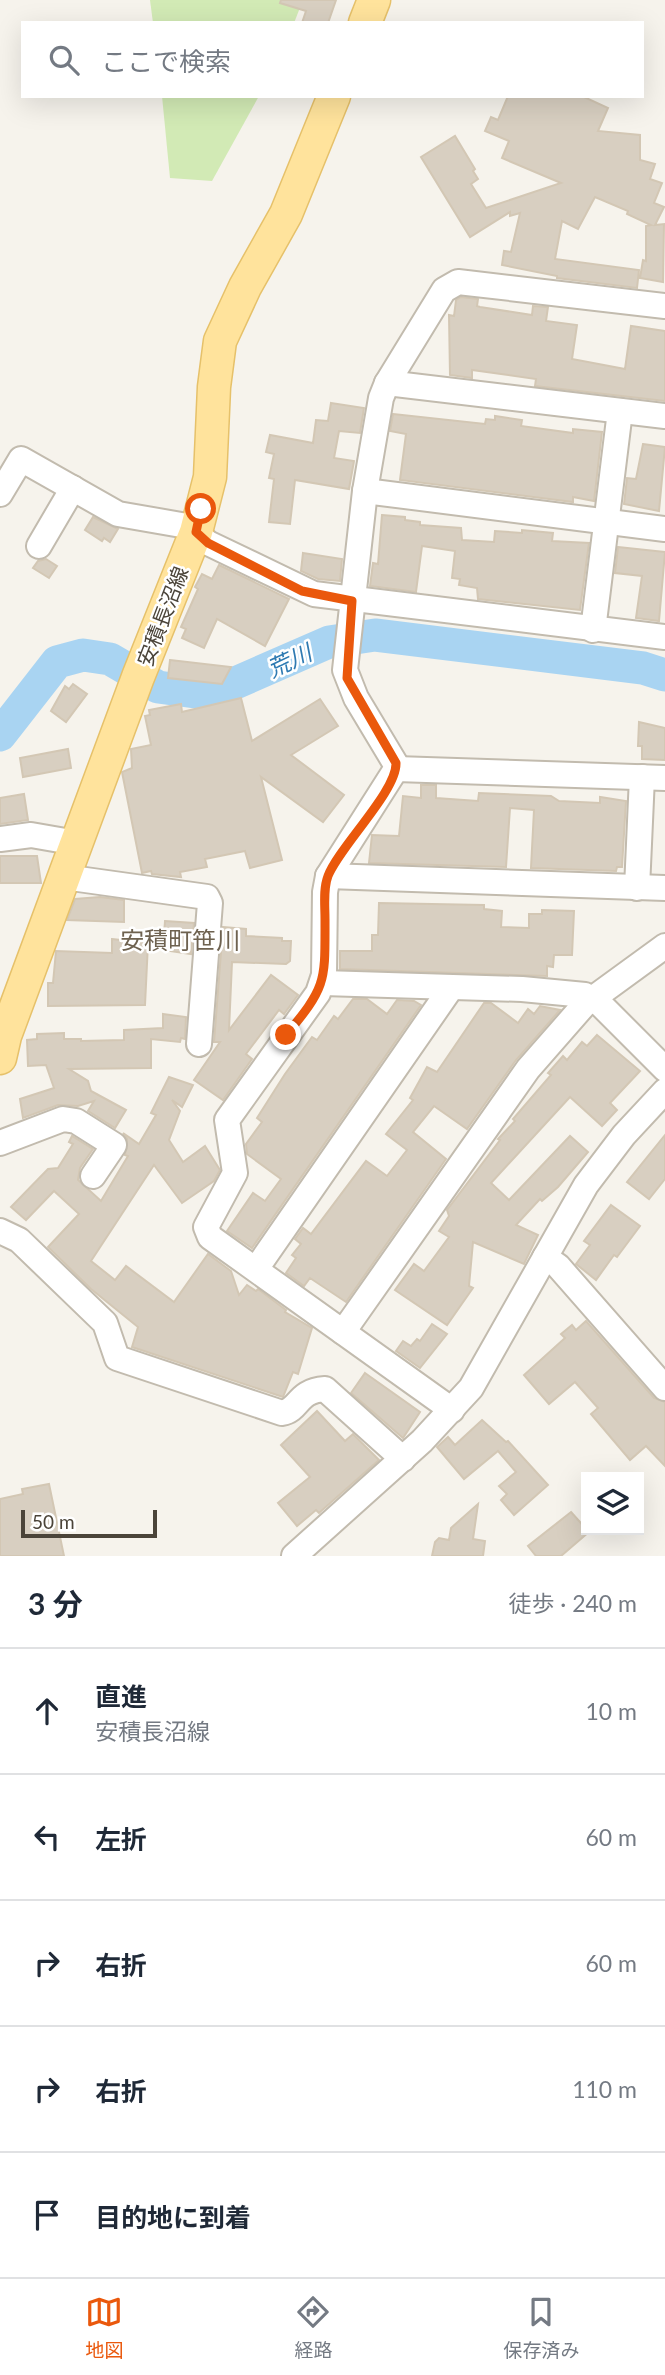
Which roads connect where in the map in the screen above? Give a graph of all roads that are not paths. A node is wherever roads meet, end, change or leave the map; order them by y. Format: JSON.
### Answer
{"nodes":[{"id":1,"x":374,"y":0,"type":"edge"},
{"id":2,"x":366,"y":21,"type":"edge"},
{"id":3,"x":333,"y":98,"type":"edge"},
{"id":4,"x":665,"y":306,"type":"edge"},
{"id":5,"x":387,"y":383,"type":"junction"},
{"id":6,"x":620,"y":411,"type":"junction"},
{"id":7,"x":665,"y":416,"type":"edge"},
{"id":8,"x":73,"y":488,"type":"junction"},
{"id":9,"x":365,"y":491,"type":"junction"},
{"id":10,"x":0,"y":494,"type":"edge"},
{"id":11,"x":607,"y":522,"type":"junction"},
{"id":12,"x":665,"y":529,"type":"edge"},
{"id":13,"x":196,"y":532,"type":"junction"},
{"id":14,"x":39,"y":546,"type":"dead end"},
{"id":15,"x":352,"y":601,"type":"junction"},
{"id":16,"x":593,"y":630,"type":"junction"},
{"id":17,"x":665,"y":637,"type":"edge"},
{"id":18,"x":396,"y":769,"type":"junction"},
{"id":19,"x":654,"y":777,"type":"edge"},
{"id":20,"x":0,"y":839,"type":"edge"},
{"id":21,"x":77,"y":843,"type":"junction"},
{"id":22,"x":328,"y":876,"type":"junction"},
{"id":23,"x":64,"y":877,"type":"junction"},
{"id":24,"x":637,"y":888,"type":"junction"},
{"id":25,"x":665,"y":888,"type":"edge"},
{"id":26,"x":665,"y":946,"type":"edge"},
{"id":27,"x":323,"y":983,"type":"junction"},
{"id":28,"x":451,"y":988,"type":"junction"},
{"id":29,"x":593,"y":998,"type":"junction"},
{"id":30,"x":199,"y":1044,"type":"dead end"},
{"id":31,"x":0,"y":1058,"type":"edge"},
{"id":32,"x":665,"y":1069,"type":"edge"},
{"id":33,"x":665,"y":1091,"type":"edge"},
{"id":34,"x":0,"y":1143,"type":"edge"},
{"id":35,"x":93,"y":1176,"type":"dead end"},
{"id":36,"x":0,"y":1231,"type":"edge"},
{"id":37,"x":545,"y":1257,"type":"junction"},
{"id":38,"x":256,"y":1269,"type":"junction"},
{"id":39,"x":344,"y":1332,"type":"junction"},
{"id":40,"x":665,"y":1388,"type":"edge"},
{"id":41,"x":452,"y":1410,"type":"junction"},
{"id":42,"x":403,"y":1459,"type":"junction"},
{"id":43,"x":294,"y":1556,"type":"edge"}],
"edges":[{"from":1,"to":2,"type":"main road"},
{"from":3,"to":13,"type":"main road","name":"安積長沼線"},
{"from":4,"to":5,"type":"street"},
{"from":5,"to":6,"type":"street"},
{"from":5,"to":9,"type":"street"},
{"from":6,"to":7,"type":"street"},
{"from":6,"to":11,"type":"street"},
{"from":8,"to":10,"type":"street"},
{"from":8,"to":13,"type":"street"},
{"from":8,"to":14,"type":"street"},
{"from":9,"to":11,"type":"street"},
{"from":9,"to":15,"type":"street"},
{"from":11,"to":12,"type":"street"},
{"from":11,"to":16,"type":"street"},
{"from":13,"to":15,"type":"street"},
{"from":13,"to":21,"type":"main road","name":"安積長沼線"},
{"from":15,"to":16,"type":"street"},
{"from":15,"to":18,"type":"street"},
{"from":16,"to":17,"type":"street"},
{"from":18,"to":19,"type":"street"},
{"from":18,"to":22,"type":"street"},
{"from":19,"to":24,"type":"street"},
{"from":20,"to":21,"type":"street"},
{"from":21,"to":23,"type":"main road","name":"安積長沼線"},
{"from":22,"to":24,"type":"street"},
{"from":22,"to":27,"type":"street"},
{"from":23,"to":30,"type":"street"},
{"from":23,"to":31,"type":"main road","name":"安積長沼線"},
{"from":24,"to":25,"type":"street"},
{"from":26,"to":29,"type":"street"},
{"from":27,"to":28,"type":"street"},
{"from":27,"to":38,"type":"street"},
{"from":28,"to":29,"type":"street"},
{"from":28,"to":38,"type":"street"},
{"from":29,"to":32,"type":"street"},
{"from":29,"to":39,"type":"street"},
{"from":33,"to":37,"type":"street"},
{"from":34,"to":35,"type":"street"},
{"from":36,"to":42,"type":"street"},
{"from":37,"to":40,"type":"street"},
{"from":37,"to":41,"type":"street"},
{"from":38,"to":39,"type":"street"},
{"from":39,"to":41,"type":"street"},
{"from":41,"to":42,"type":"street"},
{"from":42,"to":43,"type":"street"}]}
